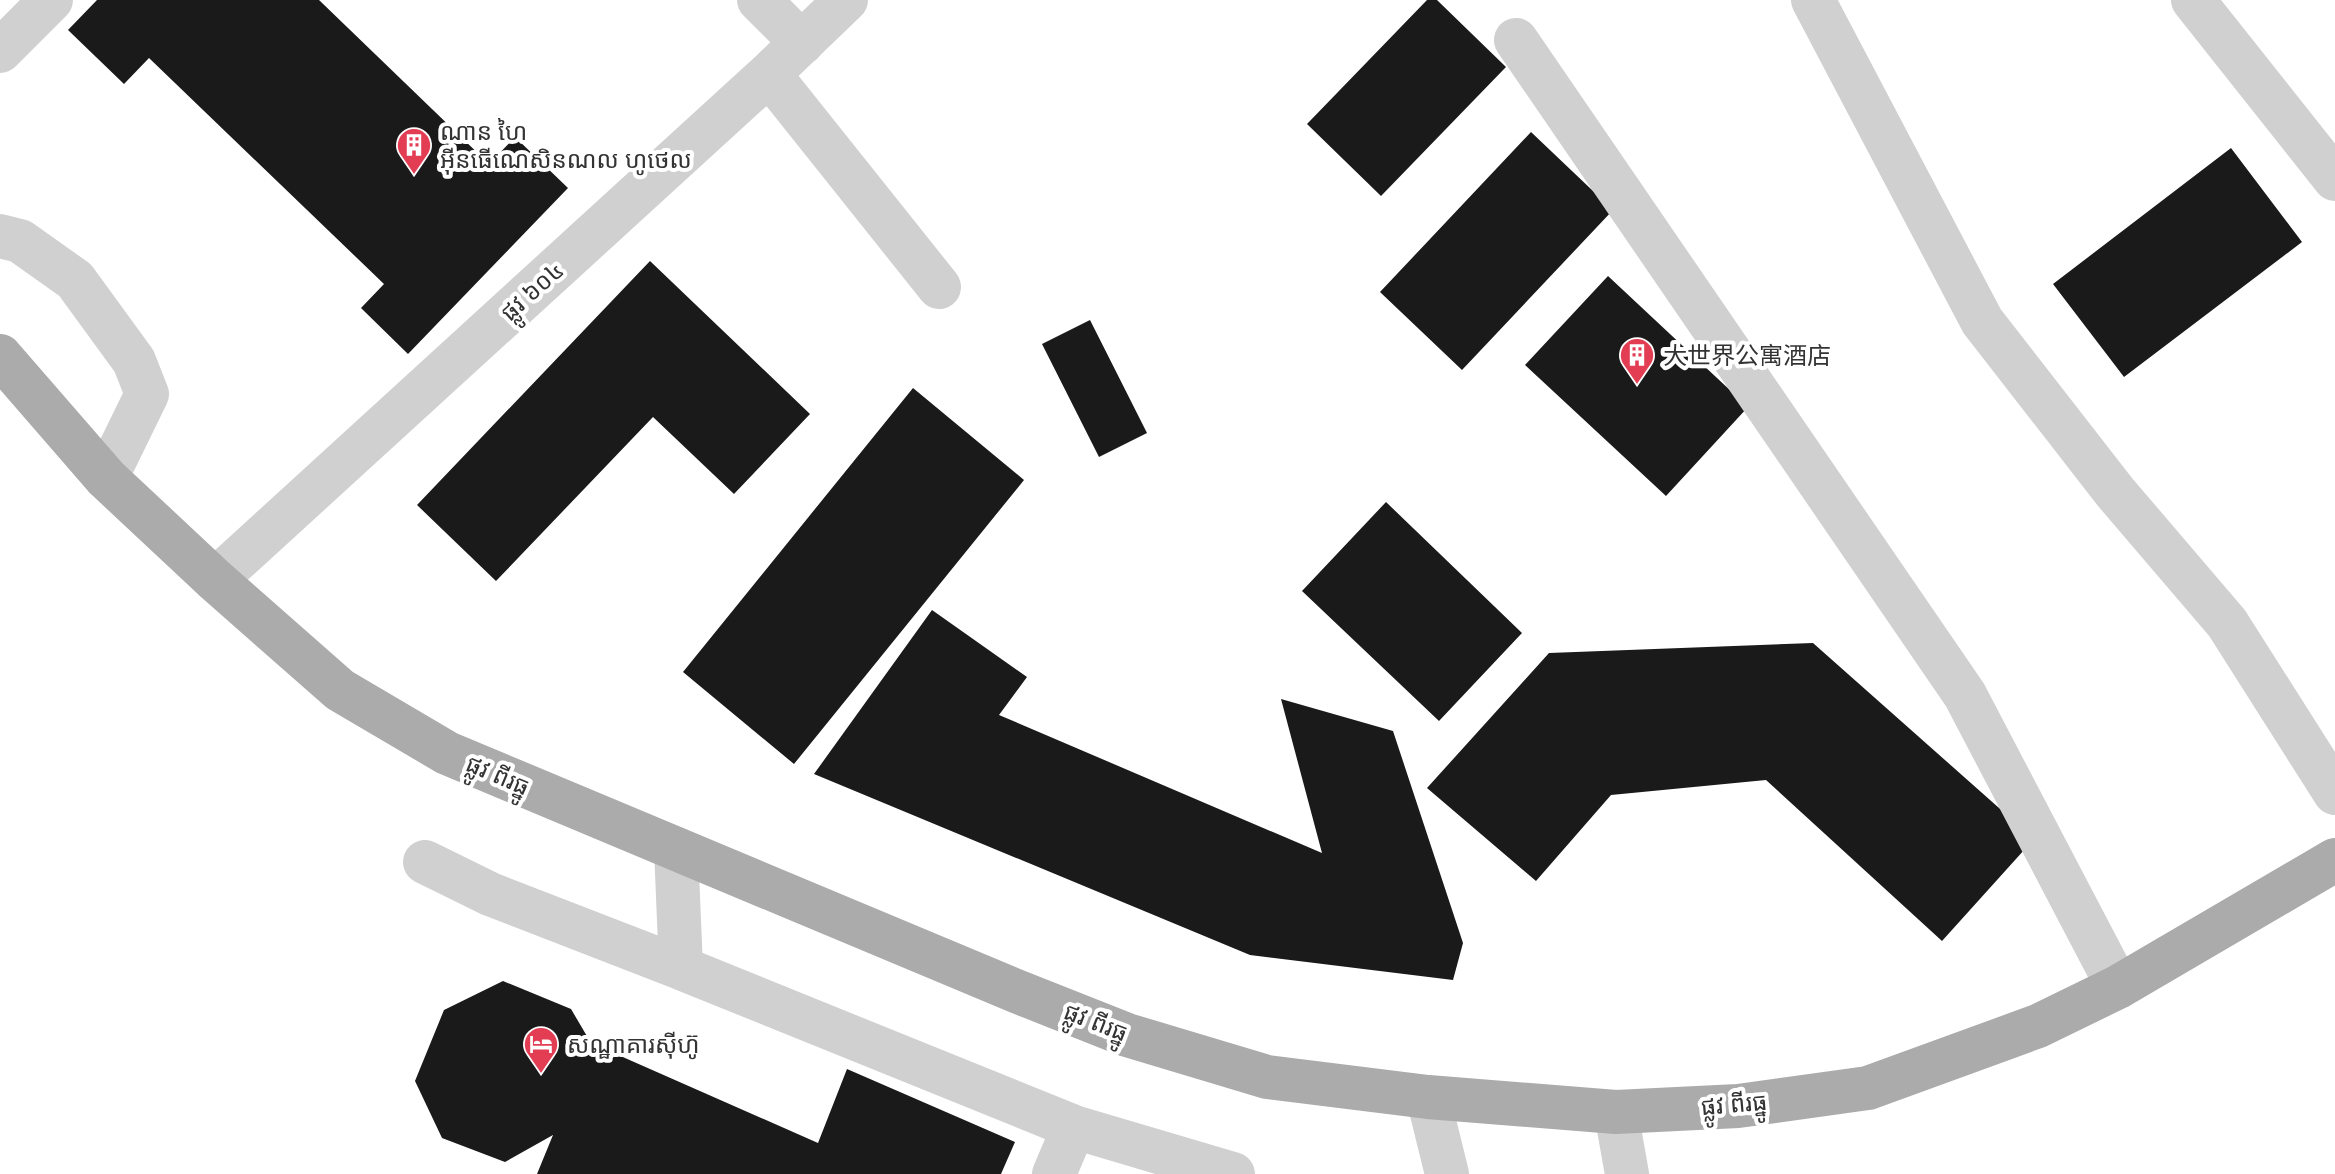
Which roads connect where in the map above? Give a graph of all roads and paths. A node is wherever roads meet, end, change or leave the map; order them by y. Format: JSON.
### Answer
{"nodes":[{"id":1,"x":51,"y":0,"type":"edge"},
{"id":2,"x":759,"y":0,"type":"edge"},
{"id":3,"x":846,"y":0,"type":"edge"},
{"id":4,"x":1813,"y":0,"type":"edge"},
{"id":5,"x":2193,"y":0,"type":"edge"},
{"id":6,"x":1516,"y":40,"type":"dead end"},
{"id":7,"x":802,"y":43,"type":"junction"},
{"id":8,"x":0,"y":51,"type":"edge"},
{"id":9,"x":769,"y":74,"type":"junction"},
{"id":10,"x":2335,"y":179,"type":"edge"},
{"id":11,"x":0,"y":236,"type":"edge"},
{"id":12,"x":939,"y":287,"type":"dead end"},
{"id":13,"x":0,"y":356,"type":"edge"},
{"id":14,"x":106,"y":478,"type":"junction"},
{"id":15,"x":215,"y":580,"type":"junction"},
{"id":16,"x":2335,"y":793,"type":"edge"},
{"id":17,"x":676,"y":849,"type":"junction"},
{"id":18,"x":2335,"y":860,"type":"edge"},
{"id":19,"x":425,"y":862,"type":"dead end"},
{"id":20,"x":681,"y":968,"type":"junction"},
{"id":21,"x":2118,"y":987,"type":"junction"},
{"id":22,"x":1428,"y":1097,"type":"junction"},
{"id":23,"x":1616,"y":1112,"type":"junction"},
{"id":24,"x":1074,"y":1127,"type":"junction"},
{"id":25,"x":1054,"y":1174,"type":"edge"},
{"id":26,"x":1233,"y":1174,"type":"edge"},
{"id":27,"x":1447,"y":1174,"type":"edge"},
{"id":28,"x":1627,"y":1174,"type":"edge"}],
"edges":[{"from":1,"to":8,"type":"street"},
{"from":2,"to":7,"type":"street"},
{"from":3,"to":7,"type":"street","name":"ផ្លូវ ៦០៤"},
{"from":4,"to":16,"type":"street"},
{"from":5,"to":10,"type":"street"},
{"from":6,"to":21,"type":"street"},
{"from":7,"to":9,"type":"street","name":"ផ្លូវ ៦០៤"},
{"from":9,"to":12,"type":"street"},
{"from":9,"to":15,"type":"street","name":"ផ្លូវ ៦០៤"},
{"from":11,"to":14,"type":"street"},
{"from":13,"to":14,"type":"main road","name":"ផ្លូវ ពីរធ្នូ"},
{"from":14,"to":15,"type":"main road","name":"ផ្លូវ ពីរធ្នូ"},
{"from":15,"to":17,"type":"main road","name":"ផ្លូវ ពីរធ្នូ"},
{"from":17,"to":20,"type":"street"},
{"from":17,"to":22,"type":"main road","name":"ផ្លូវ ពីរធ្នូ"},
{"from":18,"to":21,"type":"main road","name":"ផ្លូវ ពីរធ្នូ"},
{"from":19,"to":20,"type":"street"},
{"from":20,"to":24,"type":"street"},
{"from":21,"to":23,"type":"main road","name":"ផ្លូវ ពីរធ្នូ"},
{"from":22,"to":23,"type":"main road","name":"ផ្លូវ ពីរធ្នូ"},
{"from":22,"to":27,"type":"street"},
{"from":23,"to":28,"type":"street"},
{"from":24,"to":25,"type":"street"},
{"from":24,"to":26,"type":"street"}]}
